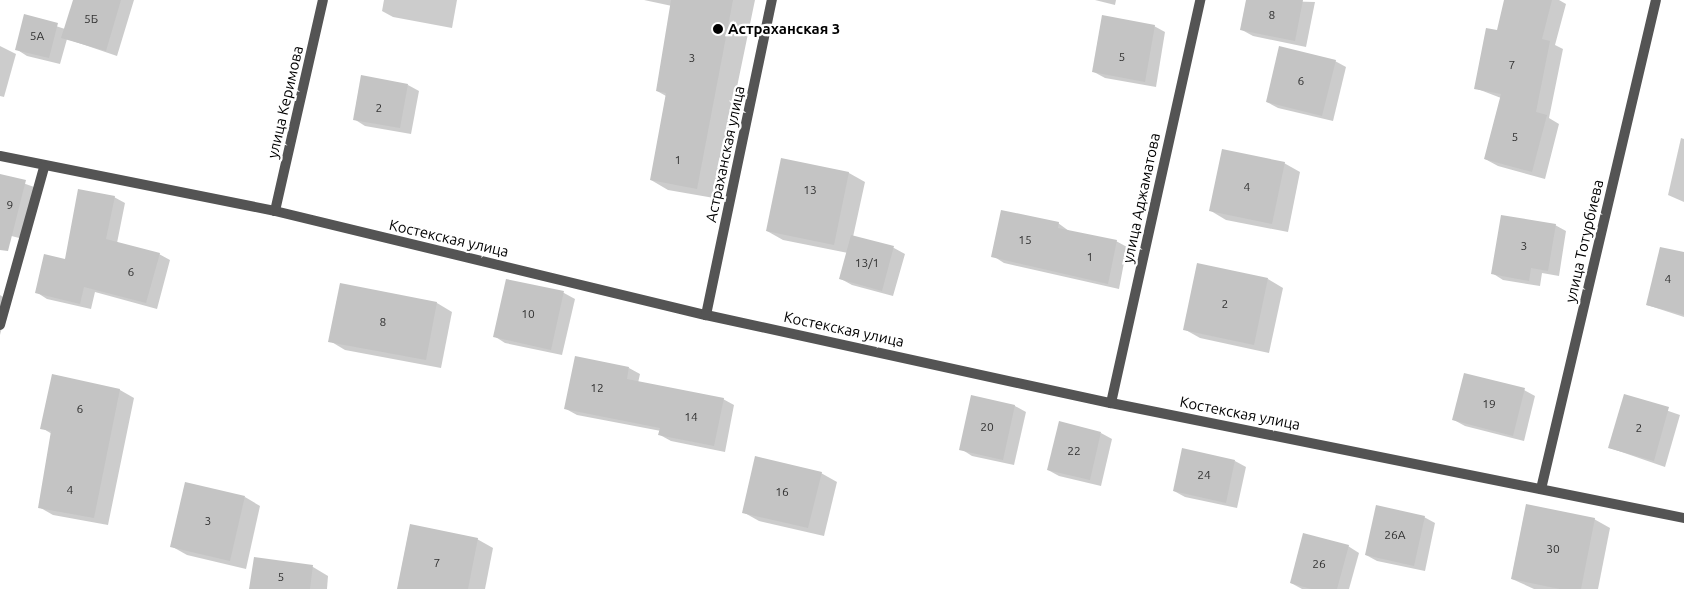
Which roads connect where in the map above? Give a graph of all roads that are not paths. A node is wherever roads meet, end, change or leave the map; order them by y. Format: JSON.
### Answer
{"nodes":[{"id":1,"x":324,"y":0,"type":"edge"},
{"id":2,"x":772,"y":0,"type":"edge"},
{"id":3,"x":1200,"y":0,"type":"edge"},
{"id":4,"x":1656,"y":0,"type":"edge"},
{"id":5,"x":0,"y":156,"type":"edge"},
{"id":6,"x":44,"y":167,"type":"junction"},
{"id":7,"x":275,"y":211,"type":"junction"},
{"id":8,"x":706,"y":315,"type":"junction"},
{"id":9,"x":0,"y":325,"type":"edge"},
{"id":10,"x":1111,"y":403,"type":"junction"},
{"id":11,"x":1541,"y":488,"type":"junction"},
{"id":12,"x":1684,"y":518,"type":"edge"}],
"edges":[{"from":1,"to":7,"type":"street","name":"улица Керимова"},
{"from":2,"to":8,"type":"street","name":"Астраханская улица"},
{"from":3,"to":10,"type":"street","name":"улица Аджаматова"},
{"from":4,"to":11,"type":"street","name":"улица Тотурбиева"},
{"from":5,"to":6,"type":"street","name":"Костекская улица"},
{"from":6,"to":7,"type":"street","name":"Костекская улица"},
{"from":6,"to":9,"type":"street"},
{"from":7,"to":8,"type":"street","name":"Костекская улица"},
{"from":8,"to":10,"type":"street","name":"Костекская улица"},
{"from":10,"to":11,"type":"street","name":"Костекская улица"},
{"from":11,"to":12,"type":"street","name":"Костекская улица"}]}
